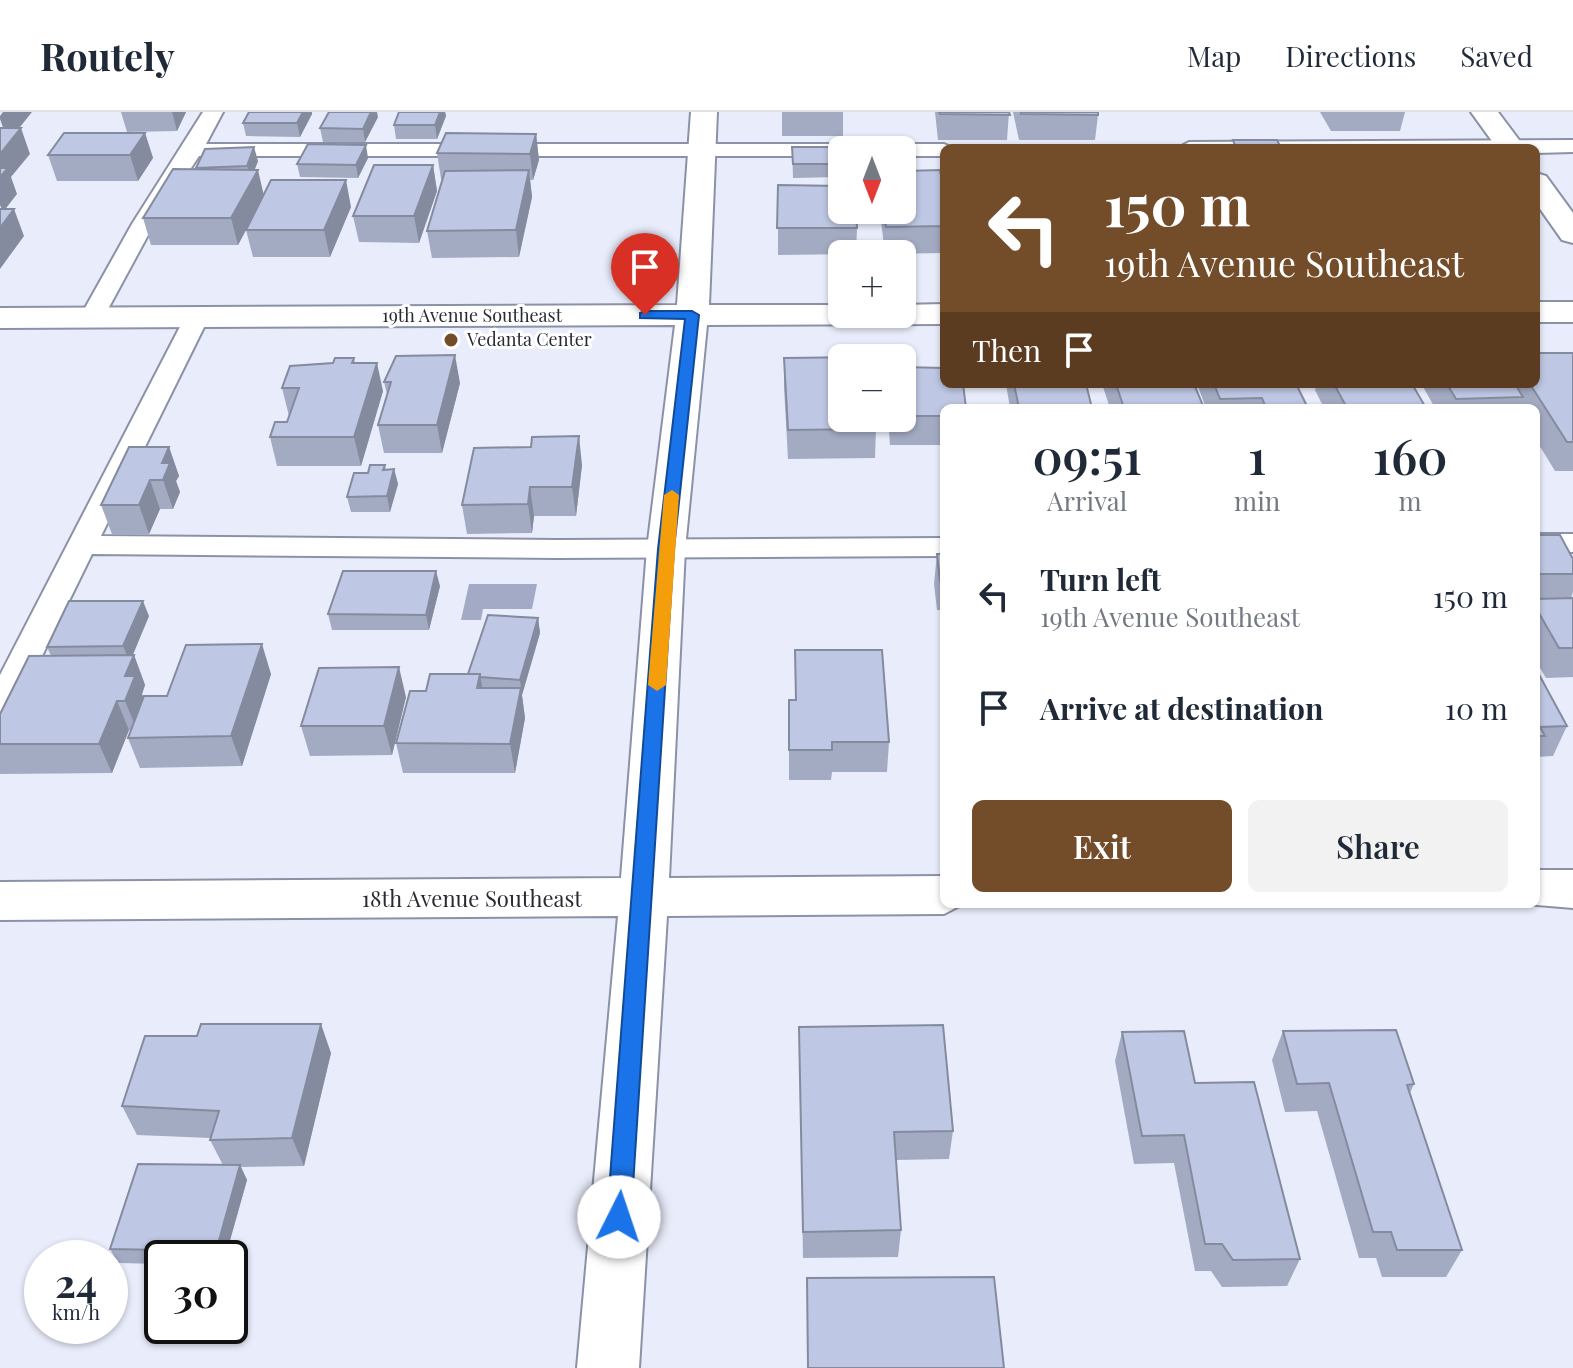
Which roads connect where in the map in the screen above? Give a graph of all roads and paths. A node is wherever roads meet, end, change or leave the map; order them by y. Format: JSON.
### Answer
{"nodes":[{"id":1,"x":213,"y":112,"type":"edge"},
{"id":2,"x":1484,"y":112,"type":"edge"},
{"id":3,"x":703,"y":131,"type":"edge"},
{"id":4,"x":1508,"y":144,"type":"edge"},
{"id":5,"x":1573,"y":146,"type":"edge"},
{"id":6,"x":1540,"y":147,"type":"edge"},
{"id":7,"x":828,"y":148,"type":"edge"},
{"id":8,"x":192,"y":150,"type":"junction"},
{"id":9,"x":916,"y":150,"type":"edge"},
{"id":10,"x":940,"y":150,"type":"edge"},
{"id":11,"x":1540,"y":188,"type":"edge"},
{"id":12,"x":1573,"y":234,"type":"edge"},
{"id":13,"x":1540,"y":312,"type":"edge"},
{"id":14,"x":1573,"y":312,"type":"edge"},
{"id":15,"x":940,"y":314,"type":"edge"},
{"id":16,"x":692,"y":315,"type":"junction"},
{"id":17,"x":92,"y":317,"type":"junction"},
{"id":18,"x":197,"y":317,"type":"junction"},
{"id":19,"x":0,"y":318,"type":"edge"},
{"id":20,"x":1540,"y":543,"type":"edge"},
{"id":21,"x":1573,"y":543,"type":"edge"},
{"id":22,"x":82,"y":545,"type":"junction"},
{"id":23,"x":940,"y":547,"type":"edge"},
{"id":24,"x":666,"y":549,"type":"junction"},
{"id":25,"x":0,"y":707,"type":"edge"},
{"id":26,"x":1540,"y":889,"type":"edge"},
{"id":27,"x":1573,"y":889,"type":"edge"},
{"id":28,"x":940,"y":895,"type":"edge"},
{"id":29,"x":644,"y":898,"type":"junction"},
{"id":30,"x":0,"y":901,"type":"edge"},
{"id":31,"x":608,"y":1368,"type":"edge"}],
"edges":[{"from":1,"to":8,"type":"lane"},
{"from":2,"to":4,"type":"street"},
{"from":3,"to":7,"type":"lane"},
{"from":3,"to":8,"type":"lane"},
{"from":3,"to":16,"type":"street"},
{"from":5,"to":6,"type":"lane"},
{"from":8,"to":17,"type":"lane"},
{"from":9,"to":10,"type":"lane"},
{"from":11,"to":12,"type":"street"},
{"from":13,"to":14,"type":"street"},
{"from":15,"to":16,"type":"street","name":"19th Avenue Southeast"},
{"from":16,"to":18,"type":"street","name":"19th Avenue Southeast"},
{"from":16,"to":24,"type":"street"},
{"from":17,"to":18,"type":"street","name":"19th Avenue Southeast"},
{"from":17,"to":19,"type":"street","name":"19th Avenue Southeast"},
{"from":18,"to":22,"type":"lane"},
{"from":20,"to":21,"type":"lane"},
{"from":22,"to":24,"type":"lane"},
{"from":22,"to":25,"type":"lane"},
{"from":23,"to":24,"type":"lane"},
{"from":24,"to":29,"type":"street"},
{"from":26,"to":27,"type":"street"},
{"from":28,"to":29,"type":"street","name":"18th Avenue Southeast"},
{"from":29,"to":30,"type":"street","name":"18th Avenue Southeast"},
{"from":29,"to":31,"type":"street"}]}
